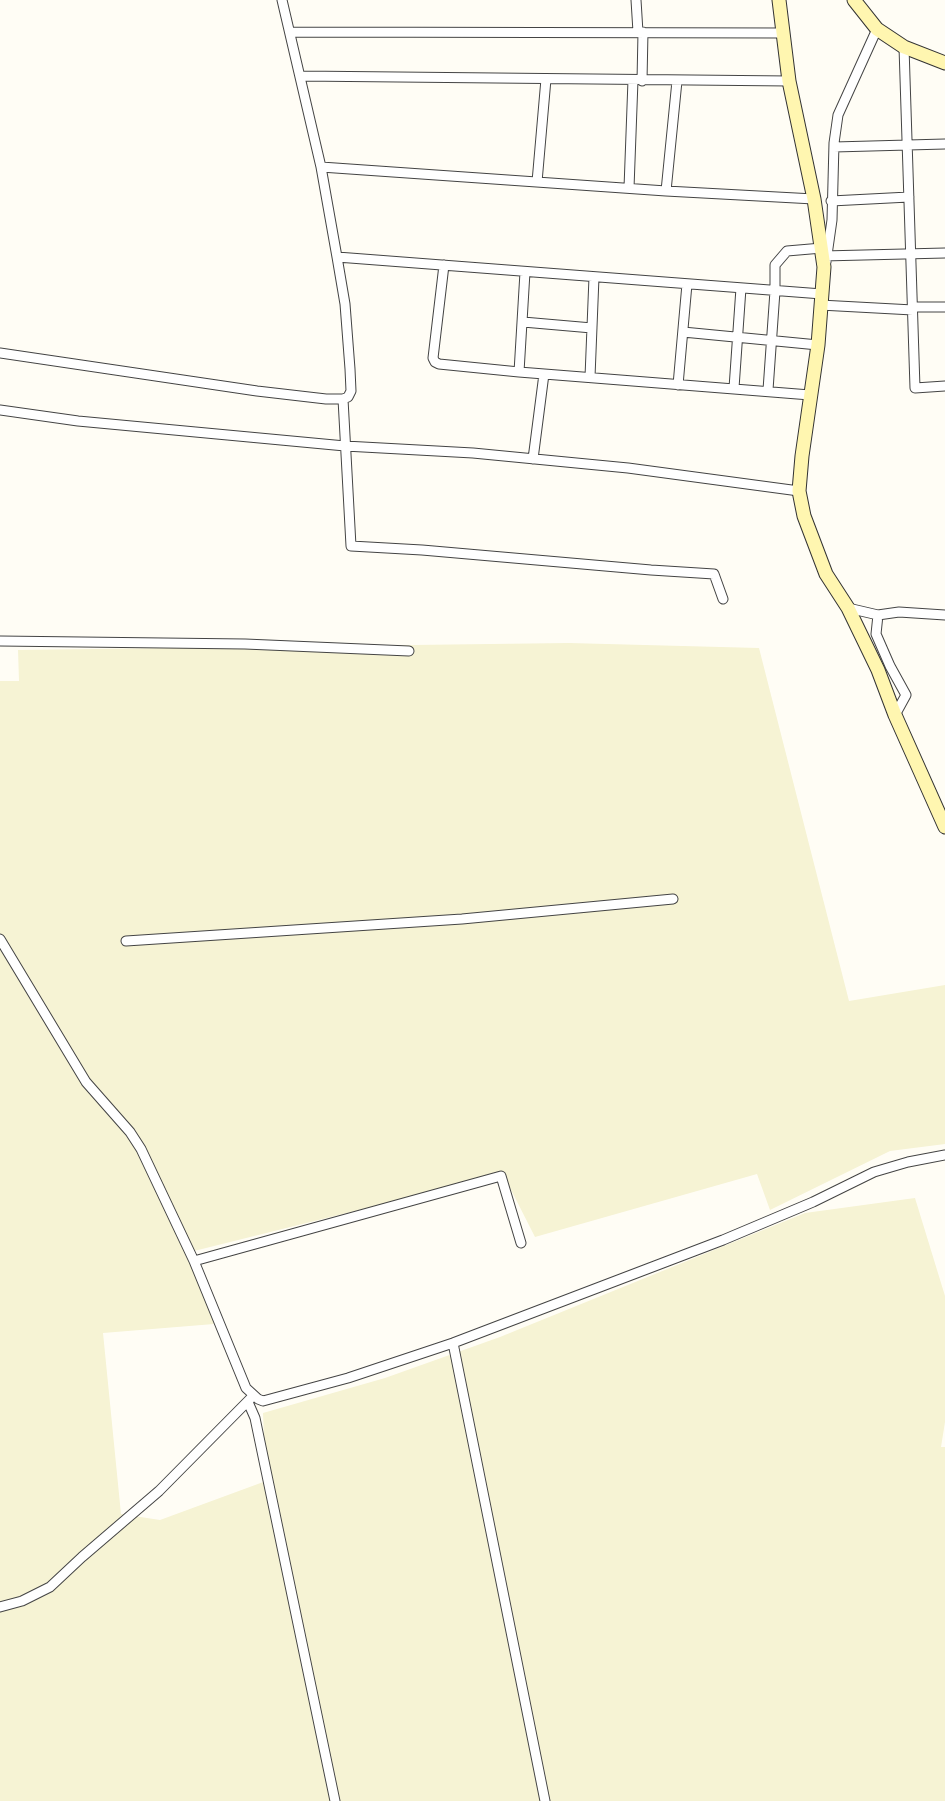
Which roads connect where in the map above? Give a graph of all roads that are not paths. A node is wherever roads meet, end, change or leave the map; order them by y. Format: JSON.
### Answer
{"nodes":[{"id":1,"x":282,"y":0,"type":"edge"},
{"id":2,"x":636,"y":0,"type":"edge"},
{"id":3,"x":780,"y":0,"type":"edge"},
{"id":4,"x":854,"y":0,"type":"edge"},
{"id":5,"x":878,"y":29,"type":"junction"},
{"id":6,"x":290,"y":32,"type":"junction"},
{"id":7,"x":641,"y":32,"type":"junction"},
{"id":8,"x":782,"y":33,"type":"junction"},
{"id":9,"x":904,"y":47,"type":"junction"},
{"id":10,"x":945,"y":63,"type":"edge"},
{"id":11,"x":300,"y":76,"type":"junction"},
{"id":12,"x":546,"y":79,"type":"junction"},
{"id":13,"x":637,"y":80,"type":"junction"},
{"id":14,"x":677,"y":81,"type":"junction"},
{"id":15,"x":790,"y":81,"type":"junction"},
{"id":16,"x":945,"y":144,"type":"edge"},
{"id":17,"x":907,"y":145,"type":"junction"},
{"id":18,"x":834,"y":147,"type":"junction"},
{"id":19,"x":321,"y":167,"type":"junction"},
{"id":20,"x":537,"y":182,"type":"junction"},
{"id":21,"x":629,"y":188,"type":"junction"},
{"id":22,"x":666,"y":191,"type":"junction"},
{"id":23,"x":909,"y":197,"type":"junction"},
{"id":24,"x":814,"y":199,"type":"junction"},
{"id":25,"x":831,"y":201,"type":"junction"},
{"id":26,"x":945,"y":253,"type":"edge"},
{"id":27,"x":910,"y":254,"type":"junction"},
{"id":28,"x":337,"y":257,"type":"junction"},
{"id":29,"x":824,"y":257,"type":"junction"},
{"id":30,"x":444,"y":265,"type":"junction"},
{"id":31,"x":525,"y":272,"type":"junction"},
{"id":32,"x":594,"y":277,"type":"junction"},
{"id":33,"x":687,"y":284,"type":"junction"},
{"id":34,"x":741,"y":288,"type":"junction"},
{"id":35,"x":775,"y":290,"type":"junction"},
{"id":36,"x":821,"y":300,"type":"junction"},
{"id":37,"x":945,"y":307,"type":"edge"},
{"id":38,"x":913,"y":308,"type":"junction"},
{"id":39,"x":523,"y":322,"type":"junction"},
{"id":40,"x":592,"y":328,"type":"junction"},
{"id":41,"x":683,"y":332,"type":"junction"},
{"id":42,"x":737,"y":337,"type":"junction"},
{"id":43,"x":772,"y":340,"type":"junction"},
{"id":44,"x":818,"y":345,"type":"junction"},
{"id":45,"x":0,"y":353,"type":"edge"},
{"id":46,"x":519,"y":372,"type":"junction"},
{"id":47,"x":544,"y":374,"type":"junction"},
{"id":48,"x":590,"y":377,"type":"junction"},
{"id":49,"x":678,"y":385,"type":"junction"},
{"id":50,"x":945,"y":386,"type":"edge"},
{"id":51,"x":734,"y":388,"type":"junction"},
{"id":52,"x":768,"y":390,"type":"junction"},
{"id":53,"x":810,"y":394,"type":"junction"},
{"id":54,"x":344,"y":399,"type":"junction"},
{"id":55,"x":0,"y":410,"type":"edge"},
{"id":56,"x":345,"y":446,"type":"junction"},
{"id":57,"x":533,"y":459,"type":"junction"},
{"id":58,"x":799,"y":491,"type":"junction"},
{"id":59,"x":723,"y":599,"type":"dead end"},
{"id":60,"x":848,"y":608,"type":"junction"},
{"id":61,"x":878,"y":615,"type":"junction"},
{"id":62,"x":945,"y":615,"type":"edge"},
{"id":63,"x":0,"y":640,"type":"edge"},
{"id":64,"x":409,"y":651,"type":"dead end"},
{"id":65,"x":895,"y":715,"type":"junction"},
{"id":66,"x":945,"y":828,"type":"edge"},
{"id":67,"x":673,"y":899,"type":"dead end"},
{"id":68,"x":0,"y":939,"type":"edge"},
{"id":69,"x":126,"y":941,"type":"dead end"},
{"id":70,"x":945,"y":1155,"type":"edge"},
{"id":71,"x":521,"y":1244,"type":"dead end"},
{"id":72,"x":194,"y":1261,"type":"junction"},
{"id":73,"x":453,"y":1343,"type":"junction"},
{"id":74,"x":250,"y":1398,"type":"junction"},
{"id":75,"x":0,"y":1606,"type":"edge"},
{"id":76,"x":335,"y":1801,"type":"edge"},
{"id":77,"x":544,"y":1801,"type":"edge"}],
"edges":[{"from":1,"to":6,"type":"street"},
{"from":2,"to":7,"type":"street"},
{"from":3,"to":8,"type":"street"},
{"from":4,"to":5,"type":"street"},
{"from":5,"to":9,"type":"street"},
{"from":5,"to":18,"type":"street"},
{"from":6,"to":7,"type":"street"},
{"from":6,"to":11,"type":"street"},
{"from":7,"to":8,"type":"street"},
{"from":7,"to":13,"type":"street"},
{"from":8,"to":15,"type":"street"},
{"from":9,"to":10,"type":"street"},
{"from":9,"to":17,"type":"street"},
{"from":11,"to":12,"type":"street"},
{"from":11,"to":19,"type":"street"},
{"from":12,"to":13,"type":"street"},
{"from":12,"to":20,"type":"street"},
{"from":13,"to":14,"type":"street"},
{"from":13,"to":21,"type":"street"},
{"from":14,"to":15,"type":"street"},
{"from":14,"to":22,"type":"street"},
{"from":15,"to":24,"type":"street"},
{"from":16,"to":17,"type":"street"},
{"from":17,"to":18,"type":"street"},
{"from":17,"to":23,"type":"street"},
{"from":18,"to":25,"type":"street"},
{"from":19,"to":20,"type":"street"},
{"from":19,"to":28,"type":"street"},
{"from":20,"to":21,"type":"street"},
{"from":21,"to":22,"type":"street"},
{"from":22,"to":24,"type":"street"},
{"from":23,"to":25,"type":"street"},
{"from":23,"to":27,"type":"street"},
{"from":24,"to":29,"type":"street"},
{"from":25,"to":29,"type":"street"},
{"from":26,"to":27,"type":"street"},
{"from":27,"to":29,"type":"street"},
{"from":27,"to":38,"type":"street"},
{"from":28,"to":30,"type":"street"},
{"from":28,"to":54,"type":"street"},
{"from":29,"to":35,"type":"street"},
{"from":29,"to":36,"type":"street"},
{"from":30,"to":31,"type":"street"},
{"from":30,"to":46,"type":"street"},
{"from":31,"to":32,"type":"street"},
{"from":31,"to":39,"type":"street"},
{"from":32,"to":33,"type":"street"},
{"from":32,"to":40,"type":"street"},
{"from":33,"to":34,"type":"street"},
{"from":33,"to":41,"type":"street"},
{"from":34,"to":35,"type":"street"},
{"from":34,"to":42,"type":"street"},
{"from":35,"to":36,"type":"street"},
{"from":35,"to":43,"type":"street"},
{"from":36,"to":38,"type":"street"},
{"from":36,"to":44,"type":"street"},
{"from":37,"to":38,"type":"street"},
{"from":38,"to":50,"type":"street"},
{"from":39,"to":40,"type":"street"},
{"from":39,"to":46,"type":"street"},
{"from":40,"to":48,"type":"street"},
{"from":41,"to":42,"type":"street"},
{"from":41,"to":49,"type":"street"},
{"from":42,"to":43,"type":"street"},
{"from":42,"to":51,"type":"street"},
{"from":43,"to":44,"type":"street"},
{"from":43,"to":52,"type":"street"},
{"from":44,"to":53,"type":"street"},
{"from":45,"to":54,"type":"street"},
{"from":46,"to":47,"type":"street"},
{"from":47,"to":48,"type":"street"},
{"from":47,"to":57,"type":"street"},
{"from":48,"to":49,"type":"street"},
{"from":49,"to":51,"type":"street"},
{"from":51,"to":52,"type":"street"},
{"from":52,"to":53,"type":"street"},
{"from":53,"to":58,"type":"street"},
{"from":54,"to":56,"type":"street"},
{"from":55,"to":56,"type":"street"},
{"from":56,"to":57,"type":"street"},
{"from":56,"to":59,"type":"street"},
{"from":57,"to":58,"type":"street"},
{"from":58,"to":60,"type":"street"},
{"from":60,"to":61,"type":"street"},
{"from":60,"to":65,"type":"street"},
{"from":61,"to":62,"type":"street"},
{"from":61,"to":65,"type":"street"},
{"from":63,"to":64,"type":"street"},
{"from":65,"to":66,"type":"street"},
{"from":67,"to":69,"type":"street"},
{"from":68,"to":72,"type":"street"},
{"from":70,"to":73,"type":"street"},
{"from":71,"to":72,"type":"street"},
{"from":72,"to":74,"type":"street"},
{"from":73,"to":74,"type":"street"},
{"from":73,"to":77,"type":"street"},
{"from":74,"to":75,"type":"street"},
{"from":74,"to":76,"type":"street"}]}
